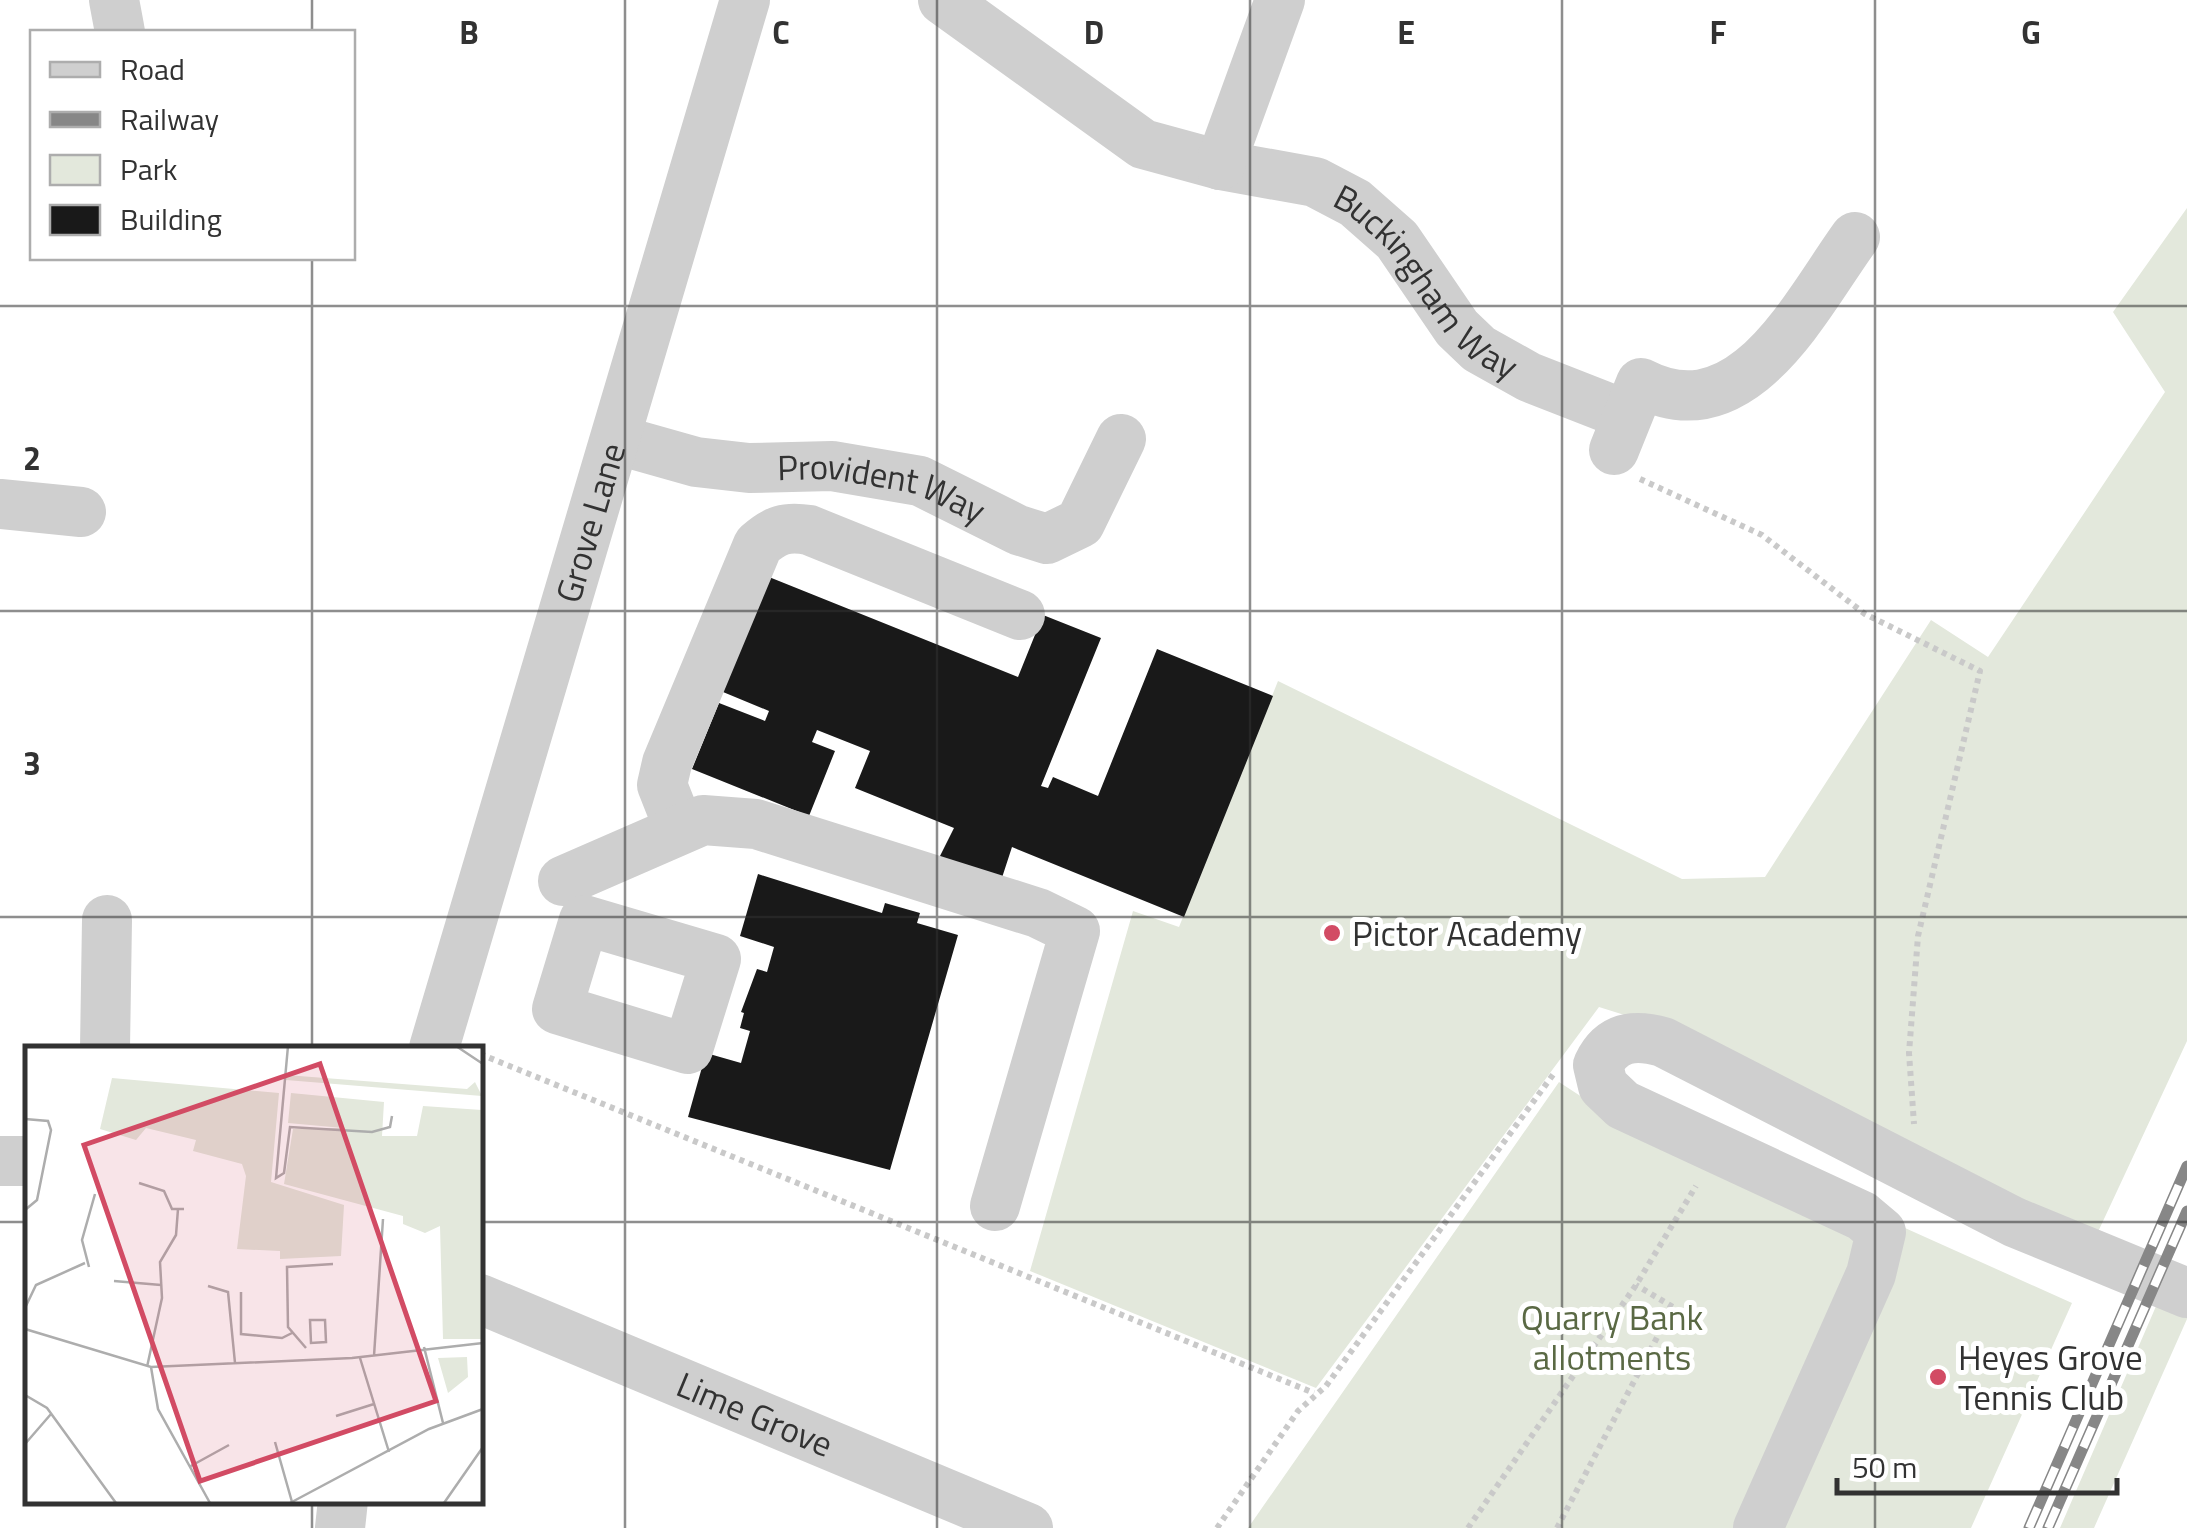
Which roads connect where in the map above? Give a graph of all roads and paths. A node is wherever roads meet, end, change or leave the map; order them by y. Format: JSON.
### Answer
{"nodes":[{"id":1,"x":114,"y":0,"type":"edge"},
{"id":2,"x":745,"y":0,"type":"edge"},
{"id":3,"x":943,"y":0,"type":"edge"},
{"id":4,"x":1280,"y":0,"type":"edge"},
{"id":5,"x":120,"y":30,"type":"edge"},
{"id":6,"x":1220,"y":165,"type":"junction"},
{"id":7,"x":1855,"y":237,"type":"dead end"},
{"id":8,"x":1627,"y":416,"type":"junction"},
{"id":9,"x":618,"y":440,"type":"junction"},
{"id":10,"x":1102,"y":458,"type":"dead end"},
{"id":11,"x":0,"y":504,"type":"edge"},
{"id":12,"x":81,"y":512,"type":"dead end"},
{"id":13,"x":1020,"y":615,"type":"dead end"},
{"id":14,"x":679,"y":828,"type":"junction"},
{"id":15,"x":492,"y":861,"type":"junction"},
{"id":16,"x":107,"y":920,"type":"dead end"},
{"id":17,"x":105,"y":1046,"type":"edge"},
{"id":18,"x":435,"y":1046,"type":"edge"},
{"id":19,"x":482,"y":1055,"type":"edge"},
{"id":20,"x":1603,"y":1055,"type":"junction"},
{"id":21,"x":1716,"y":1150,"type":"junction"},
{"id":22,"x":0,"y":1160,"type":"edge"},
{"id":23,"x":25,"y":1162,"type":"edge"},
{"id":24,"x":1918,"y":1171,"type":"junction"},
{"id":25,"x":995,"y":1206,"type":"dead end"},
{"id":26,"x":1636,"y":1285,"type":"junction"},
{"id":27,"x":2187,"y":1293,"type":"edge"},
{"id":28,"x":482,"y":1299,"type":"edge"},
{"id":29,"x":1314,"y":1393,"type":"junction"},
{"id":30,"x":343,"y":1503,"type":"edge"},
{"id":31,"x":340,"y":1528,"type":"edge"},
{"id":32,"x":1028,"y":1528,"type":"edge"},
{"id":33,"x":1217,"y":1528,"type":"edge"},
{"id":34,"x":1468,"y":1528,"type":"edge"},
{"id":35,"x":1558,"y":1528,"type":"edge"},
{"id":36,"x":1758,"y":1528,"type":"edge"}],
"edges":[{"from":1,"to":5,"type":"street"},
{"from":2,"to":9,"type":"street","name":"Grove Lane"},
{"from":3,"to":6,"type":"street","name":"Buckingham Way"},
{"from":4,"to":6,"type":"street"},
{"from":6,"to":8,"type":"street","name":"Buckingham Way"},
{"from":7,"to":8,"type":"street","name":"Buckingham Way"},
{"from":8,"to":24,"type":"path"},
{"from":9,"to":10,"type":"street","name":"Provident Way"},
{"from":9,"to":15,"type":"street","name":"Grove Lane"},
{"from":11,"to":12,"type":"street"},
{"from":13,"to":14,"type":"street"},
{"from":14,"to":15,"type":"street"},
{"from":14,"to":25,"type":"street"},
{"from":15,"to":18,"type":"street","name":"Grove Lane"},
{"from":16,"to":17,"type":"street"},
{"from":19,"to":29,"type":"path"},
{"from":20,"to":21,"type":"street"},
{"from":20,"to":24,"type":"street"},
{"from":20,"to":29,"type":"path"},
{"from":21,"to":26,"type":"path"},
{"from":21,"to":36,"type":"street"},
{"from":22,"to":23,"type":"street"},
{"from":24,"to":27,"type":"street"},
{"from":26,"to":34,"type":"path"},
{"from":26,"to":35,"type":"path"},
{"from":28,"to":32,"type":"street","name":"Lime Grove"},
{"from":29,"to":33,"type":"path"},
{"from":30,"to":31,"type":"street"}]}
